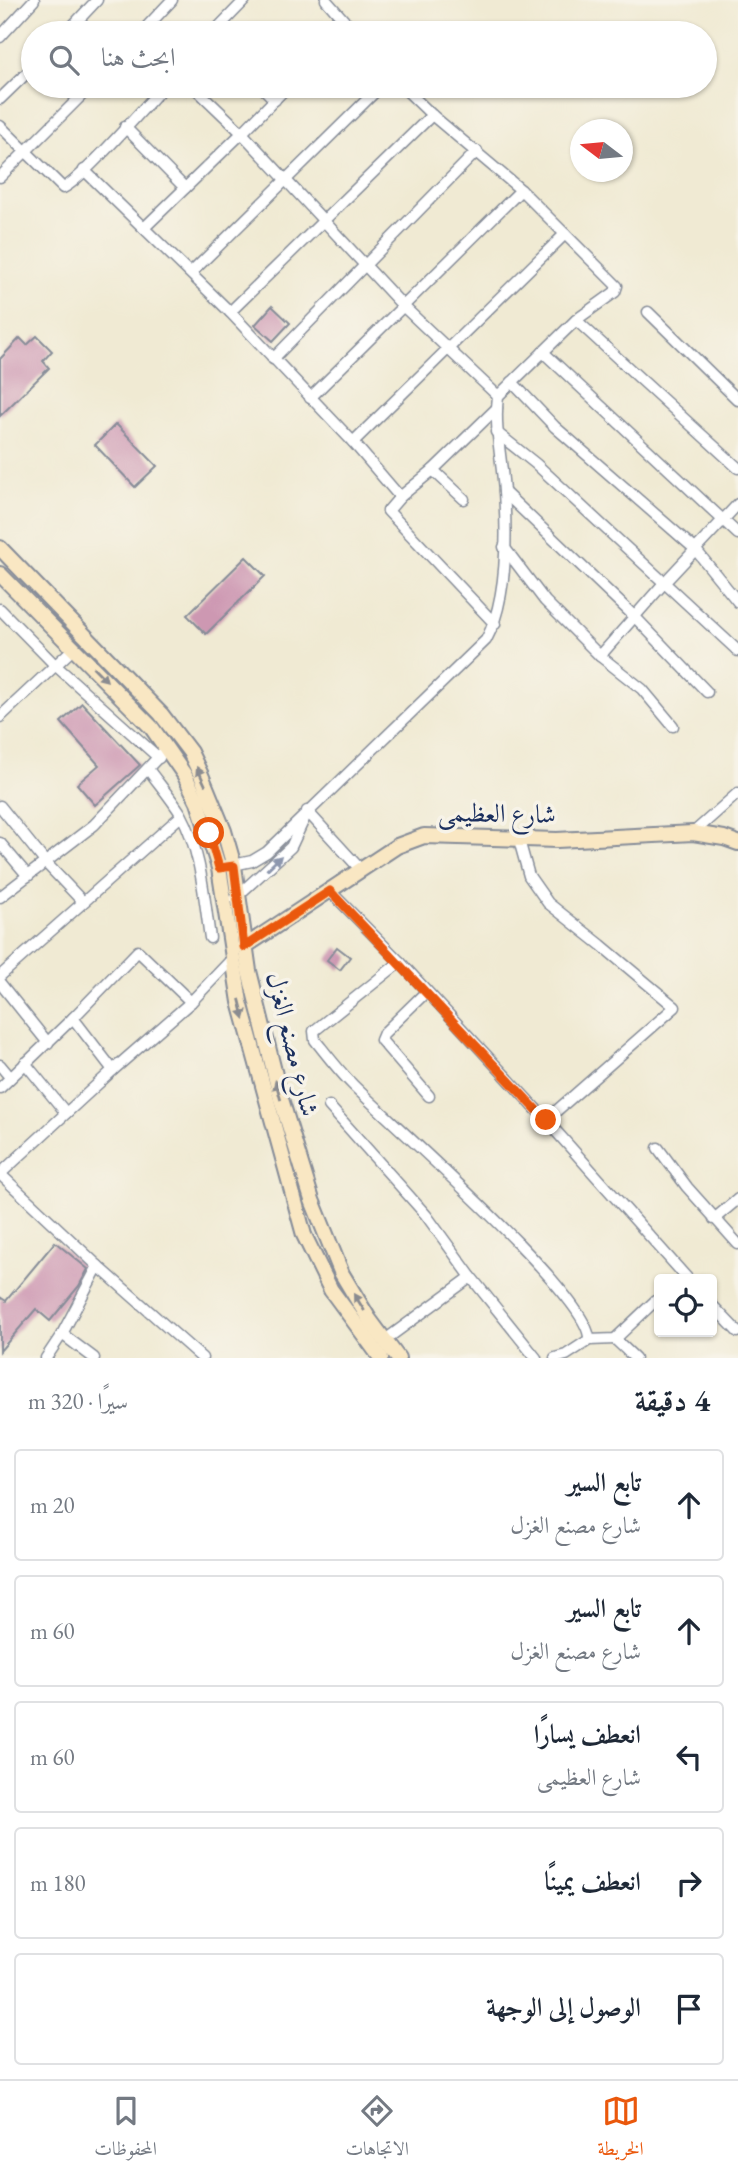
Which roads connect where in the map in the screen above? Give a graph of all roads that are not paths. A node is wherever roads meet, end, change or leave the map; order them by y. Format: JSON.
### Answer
{"nodes":[{"id":1,"x":34,"y":0,"type":"edge"},
{"id":2,"x":97,"y":0,"type":"edge"},
{"id":3,"x":172,"y":0,"type":"edge"},
{"id":4,"x":245,"y":0,"type":"edge"},
{"id":5,"x":326,"y":0,"type":"edge"},
{"id":6,"x":77,"y":21,"type":"edge"},
{"id":7,"x":152,"y":21,"type":"edge"},
{"id":8,"x":225,"y":21,"type":"edge"},
{"id":9,"x":344,"y":21,"type":"edge"},
{"id":10,"x":0,"y":37,"type":"edge"},
{"id":11,"x":21,"y":79,"type":"edge"},
{"id":12,"x":79,"y":98,"type":"edge"},
{"id":13,"x":153,"y":98,"type":"edge"},
{"id":14,"x":205,"y":98,"type":"edge"},
{"id":15,"x":368,"y":98,"type":"edge"},
{"id":16,"x":414,"y":98,"type":"edge"},
{"id":17,"x":0,"y":99,"type":"edge"},
{"id":18,"x":275,"y":100,"type":"edge"},
{"id":19,"x":432,"y":115,"type":"junction"},
{"id":20,"x":0,"y":125,"type":"edge"},
{"id":21,"x":125,"y":127,"type":"junction"},
{"id":22,"x":242,"y":134,"type":"junction"},
{"id":23,"x":26,"y":150,"type":"junction"},
{"id":24,"x":477,"y":151,"type":"junction"},
{"id":25,"x":84,"y":170,"type":"junction"},
{"id":26,"x":0,"y":177,"type":"edge"},
{"id":27,"x":284,"y":179,"type":"junction"},
{"id":28,"x":184,"y":188,"type":"junction"},
{"id":29,"x":521,"y":190,"type":"junction"},
{"id":30,"x":324,"y":221,"type":"junction"},
{"id":31,"x":144,"y":228,"type":"junction"},
{"id":32,"x":565,"y":234,"type":"junction"},
{"id":33,"x":365,"y":265,"type":"junction"},
{"id":34,"x":191,"y":273,"type":"junction"},
{"id":35,"x":404,"y":307,"type":"junction"},
{"id":36,"x":230,"y":312,"type":"junction"},
{"id":37,"x":648,"y":312,"type":"dead end"},
{"id":38,"x":576,"y":320,"type":"junction"},
{"id":39,"x":449,"y":350,"type":"junction"},
{"id":40,"x":543,"y":352,"type":"junction"},
{"id":41,"x":273,"y":359,"type":"junction"},
{"id":42,"x":512,"y":382,"type":"junction"},
{"id":43,"x":498,"y":396,"type":"junction"},
{"id":44,"x":310,"y":398,"type":"junction"},
{"id":45,"x":738,"y":400,"type":"edge"},
{"id":46,"x":497,"y":408,"type":"junction"},
{"id":47,"x":496,"y":432,"type":"junction"},
{"id":48,"x":354,"y":442,"type":"junction"},
{"id":49,"x":738,"y":468,"type":"edge"},
{"id":50,"x":433,"y":470,"type":"junction"},
{"id":51,"x":504,"y":492,"type":"junction"},
{"id":52,"x":400,"y":497,"type":"junction"},
{"id":53,"x":464,"y":499,"type":"dead end"},
{"id":54,"x":738,"y":504,"type":"edge"},
{"id":55,"x":723,"y":520,"type":"junction"},
{"id":56,"x":738,"y":534,"type":"edge"},
{"id":57,"x":504,"y":547,"type":"junction"},
{"id":58,"x":0,"y":548,"type":"edge"},
{"id":59,"x":695,"y":549,"type":"junction"},
{"id":60,"x":0,"y":574,"type":"edge"},
{"id":61,"x":664,"y":583,"type":"junction"},
{"id":62,"x":52,"y":601,"type":"junction"},
{"id":63,"x":738,"y":602,"type":"edge"},
{"id":64,"x":0,"y":609,"type":"edge"},
{"id":65,"x":40,"y":614,"type":"junction"},
{"id":66,"x":635,"y":617,"type":"junction"},
{"id":67,"x":495,"y":624,"type":"junction"},
{"id":68,"x":74,"y":648,"type":"junction"},
{"id":69,"x":738,"y":652,"type":"edge"},
{"id":70,"x":600,"y":656,"type":"junction"},
{"id":71,"x":55,"y":665,"type":"junction"},
{"id":72,"x":707,"y":692,"type":"dead end"},
{"id":73,"x":0,"y":717,"type":"edge"},
{"id":74,"x":673,"y":726,"type":"dead end"},
{"id":75,"x":163,"y":753,"type":"junction"},
{"id":76,"x":148,"y":769,"type":"junction"},
{"id":77,"x":738,"y":793,"type":"edge"},
{"id":78,"x":0,"y":806,"type":"edge"},
{"id":79,"x":307,"y":811,"type":"junction"},
{"id":80,"x":181,"y":816,"type":"junction"},
{"id":81,"x":693,"y":832,"type":"junction"},
{"id":82,"x":519,"y":840,"type":"junction"},
{"id":83,"x":0,"y":843,"type":"edge"},
{"id":84,"x":738,"y":843,"type":"edge"},
{"id":85,"x":46,"y":863,"type":"junction"},
{"id":86,"x":227,"y":867,"type":"junction"},
{"id":87,"x":361,"y":870,"type":"junction"},
{"id":88,"x":28,"y":876,"type":"junction"},
{"id":89,"x":330,"y":891,"type":"junction"},
{"id":90,"x":0,"y":895,"type":"edge"},
{"id":91,"x":239,"y":895,"type":"junction"},
{"id":92,"x":83,"y":902,"type":"junction"},
{"id":93,"x":226,"y":905,"type":"junction"},
{"id":94,"x":210,"y":938,"type":"dead end"},
{"id":95,"x":244,"y":947,"type":"junction"},
{"id":96,"x":232,"y":959,"type":"junction"},
{"id":97,"x":400,"y":962,"type":"junction"},
{"id":98,"x":0,"y":976,"type":"edge"},
{"id":99,"x":0,"y":983,"type":"edge"},
{"id":100,"x":426,"y":992,"type":"junction"},
{"id":101,"x":191,"y":1002,"type":"junction"},
{"id":102,"x":73,"y":1018,"type":"junction"},
{"id":103,"x":48,"y":1043,"type":"junction"},
{"id":104,"x":25,"y":1063,"type":"junction"},
{"id":105,"x":0,"y":1065,"type":"edge"},
{"id":106,"x":113,"y":1070,"type":"junction"},
{"id":107,"x":10,"y":1077,"type":"junction"},
{"id":108,"x":0,"y":1088,"type":"edge"},
{"id":109,"x":429,"y":1096,"type":"dead end"},
{"id":110,"x":329,"y":1106,"type":"dead end"},
{"id":111,"x":66,"y":1113,"type":"junction"},
{"id":112,"x":546,"y":1120,"type":"junction"},
{"id":113,"x":658,"y":1148,"type":"dead end"},
{"id":114,"x":0,"y":1174,"type":"edge"},
{"id":115,"x":738,"y":1199,"type":"edge"},
{"id":116,"x":312,"y":1200,"type":"junction"},
{"id":117,"x":295,"y":1205,"type":"junction"},
{"id":118,"x":714,"y":1219,"type":"junction"},
{"id":119,"x":738,"y":1244,"type":"edge"},
{"id":120,"x":98,"y":1266,"type":"junction"},
{"id":121,"x":684,"y":1274,"type":"edge"},
{"id":122,"x":471,"y":1277,"type":"junction"},
{"id":123,"x":654,"y":1302,"type":"edge"},
{"id":124,"x":717,"y":1309,"type":"edge"},
{"id":125,"x":738,"y":1332,"type":"edge"},
{"id":126,"x":62,"y":1334,"type":"junction"},
{"id":127,"x":385,"y":1339,"type":"junction"},
{"id":128,"x":615,"y":1339,"type":"junction"},
{"id":129,"x":589,"y":1340,"type":"junction"},
{"id":130,"x":46,"y":1358,"type":"edge"},
{"id":131,"x":94,"y":1358,"type":"edge"},
{"id":132,"x":202,"y":1358,"type":"edge"},
{"id":133,"x":381,"y":1358,"type":"edge"},
{"id":134,"x":398,"y":1358,"type":"edge"},
{"id":135,"x":536,"y":1358,"type":"edge"},
{"id":136,"x":555,"y":1358,"type":"edge"},
{"id":137,"x":635,"y":1358,"type":"edge"}],
"edges":[{"from":1,"to":10,"type":"street"},
{"from":2,"to":6,"type":"street"},
{"from":3,"to":7,"type":"street"},
{"from":4,"to":8,"type":"street"},
{"from":5,"to":9,"type":"street"},
{"from":11,"to":17,"type":"street"},
{"from":12,"to":23,"type":"street"},
{"from":13,"to":21,"type":"street"},
{"from":14,"to":22,"type":"street"},
{"from":15,"to":27,"type":"street"},
{"from":16,"to":19,"type":"street"},
{"from":18,"to":22,"type":"street"},
{"from":19,"to":24,"type":"street"},
{"from":19,"to":30,"type":"street"},
{"from":20,"to":23,"type":"street"},
{"from":21,"to":25,"type":"street"},
{"from":21,"to":28,"type":"street"},
{"from":22,"to":27,"type":"street"},
{"from":22,"to":28,"type":"street"},
{"from":23,"to":25,"type":"street"},
{"from":23,"to":26,"type":"street"},
{"from":24,"to":29,"type":"street"},
{"from":24,"to":33,"type":"street"},
{"from":25,"to":31,"type":"street"},
{"from":27,"to":30,"type":"street"},
{"from":27,"to":34,"type":"street"},
{"from":28,"to":31,"type":"street"},
{"from":29,"to":32,"type":"street"},
{"from":29,"to":35,"type":"street"},
{"from":30,"to":33,"type":"street"},
{"from":30,"to":36,"type":"street"},
{"from":31,"to":34,"type":"street"},
{"from":32,"to":38,"type":"street"},
{"from":32,"to":39,"type":"street"},
{"from":33,"to":35,"type":"street"},
{"from":33,"to":41,"type":"street"},
{"from":34,"to":36,"type":"street"},
{"from":35,"to":39,"type":"street"},
{"from":35,"to":44,"type":"street"},
{"from":36,"to":41,"type":"street"},
{"from":37,"to":45,"type":"street"},
{"from":38,"to":40,"type":"street"},
{"from":38,"to":49,"type":"street"},
{"from":39,"to":43,"type":"street"},
{"from":39,"to":48,"type":"street"},
{"from":40,"to":42,"type":"street"},
{"from":40,"to":55,"type":"street"},
{"from":41,"to":44,"type":"street"},
{"from":42,"to":43,"type":"street"},
{"from":42,"to":59,"type":"street"},
{"from":43,"to":46,"type":"street"},
{"from":44,"to":48,"type":"street"},
{"from":46,"to":47,"type":"street"},
{"from":46,"to":50,"type":"street"},
{"from":47,"to":51,"type":"street"},
{"from":47,"to":61,"type":"street"},
{"from":48,"to":52,"type":"street"},
{"from":50,"to":52,"type":"street"},
{"from":50,"to":53,"type":"street"},
{"from":51,"to":57,"type":"street"},
{"from":51,"to":66,"type":"street"},
{"from":52,"to":67,"type":"street"},
{"from":54,"to":55,"type":"street"},
{"from":55,"to":56,"type":"street"},
{"from":55,"to":59,"type":"street"},
{"from":57,"to":67,"type":"street"},
{"from":57,"to":70,"type":"street"},
{"from":58,"to":62,"type":"street","name":"شارع مصنع الغزل"},
{"from":59,"to":61,"type":"street"},
{"from":59,"to":63,"type":"street"},
{"from":60,"to":65,"type":"street","name":"شارع مصنع الغزل"},
{"from":61,"to":66,"type":"street"},
{"from":61,"to":69,"type":"street"},
{"from":62,"to":65,"type":"street"},
{"from":86,"to":62,"type":"street","name":"شارع مصنع الغزل","one_way":true},
{"from":64,"to":71,"type":"street"},
{"from":65,"to":68,"type":"street","name":"شارع مصنع الغزل"},
{"from":66,"to":70,"type":"street"},
{"from":66,"to":72,"type":"street"},
{"from":67,"to":79,"type":"street"},
{"from":68,"to":71,"type":"street"},
{"from":68,"to":75,"type":"street","name":"شارع مصنع الغزل","one_way":true},
{"from":70,"to":74,"type":"street"},
{"from":71,"to":73,"type":"street"},
{"from":71,"to":75,"type":"street"},
{"from":75,"to":76,"type":"street"},
{"from":75,"to":86,"type":"street","name":"شارع مصنع الغزل"},
{"from":76,"to":80,"type":"street"},
{"from":76,"to":85,"type":"street"},
{"from":77,"to":81,"type":"street"},
{"from":78,"to":85,"type":"street"},
{"from":79,"to":86,"type":"street"},
{"from":79,"to":87,"type":"street"},
{"from":91,"to":79,"type":"street","one_way":true},
{"from":80,"to":92,"type":"street"},
{"from":80,"to":94,"type":"street"},
{"from":81,"to":82,"type":"street","name":"شارع العظيمى"},
{"from":81,"to":84,"type":"street","name":"شارع العظيمى"},
{"from":82,"to":87,"type":"street","name":"شارع العظيمى"},
{"from":82,"to":112,"type":"street"},
{"from":83,"to":88,"type":"street"},
{"from":85,"to":88,"type":"street"},
{"from":85,"to":92,"type":"street"},
{"from":86,"to":91,"type":"street","name":"شارع مصنع الغزل"},
{"from":86,"to":93,"type":"street","name":"شارع مصنع الغزل"},
{"from":87,"to":89,"type":"street","name":"شارع العظيمى"},
{"from":88,"to":90,"type":"street"},
{"from":89,"to":95,"type":"street","name":"شارع العظيمى"},
{"from":89,"to":97,"type":"street"},
{"from":91,"to":93,"type":"street"},
{"from":91,"to":95,"type":"street","name":"شارع مصنع الغزل"},
{"from":92,"to":98,"type":"street"},
{"from":93,"to":96,"type":"street","name":"شارع مصنع الغزل"},
{"from":116,"to":95,"type":"street","name":"شارع مصنع الغزل","one_way":true},
{"from":96,"to":101,"type":"street"},
{"from":96,"to":117,"type":"street","name":"شارع مصنع الغزل","one_way":true},
{"from":97,"to":100,"type":"street"},
{"from":97,"to":129,"type":"street"},
{"from":99,"to":103,"type":"street"},
{"from":100,"to":109,"type":"street"},
{"from":100,"to":112,"type":"street"},
{"from":101,"to":102,"type":"street"},
{"from":101,"to":106,"type":"street"},
{"from":102,"to":103,"type":"street"},
{"from":102,"to":106,"type":"street"},
{"from":103,"to":104,"type":"street"},
{"from":104,"to":107,"type":"street"},
{"from":104,"to":111,"type":"street"},
{"from":105,"to":107,"type":"street"},
{"from":106,"to":111,"type":"street"},
{"from":107,"to":108,"type":"street"},
{"from":110,"to":122,"type":"street"},
{"from":111,"to":114,"type":"street"},
{"from":112,"to":121,"type":"street"},
{"from":113,"to":118,"type":"street"},
{"from":114,"to":120,"type":"street"},
{"from":115,"to":118,"type":"street"},
{"from":116,"to":117,"type":"street"},
{"from":127,"to":116,"type":"street","name":"شارع مصنع الغزل","one_way":true},
{"from":117,"to":133,"type":"street","name":"شارع مصنع الغزل"},
{"from":118,"to":119,"type":"street"},
{"from":120,"to":126,"type":"street"},
{"from":120,"to":132,"type":"street"},
{"from":122,"to":127,"type":"street"},
{"from":122,"to":135,"type":"street"},
{"from":123,"to":128,"type":"street"},
{"from":124,"to":125,"type":"street"},
{"from":126,"to":130,"type":"street"},
{"from":126,"to":131,"type":"street"},
{"from":127,"to":134,"type":"street","name":"شارع مصنع الغزل"},
{"from":128,"to":129,"type":"street"},
{"from":128,"to":137,"type":"street"},
{"from":129,"to":136,"type":"street"}]}
